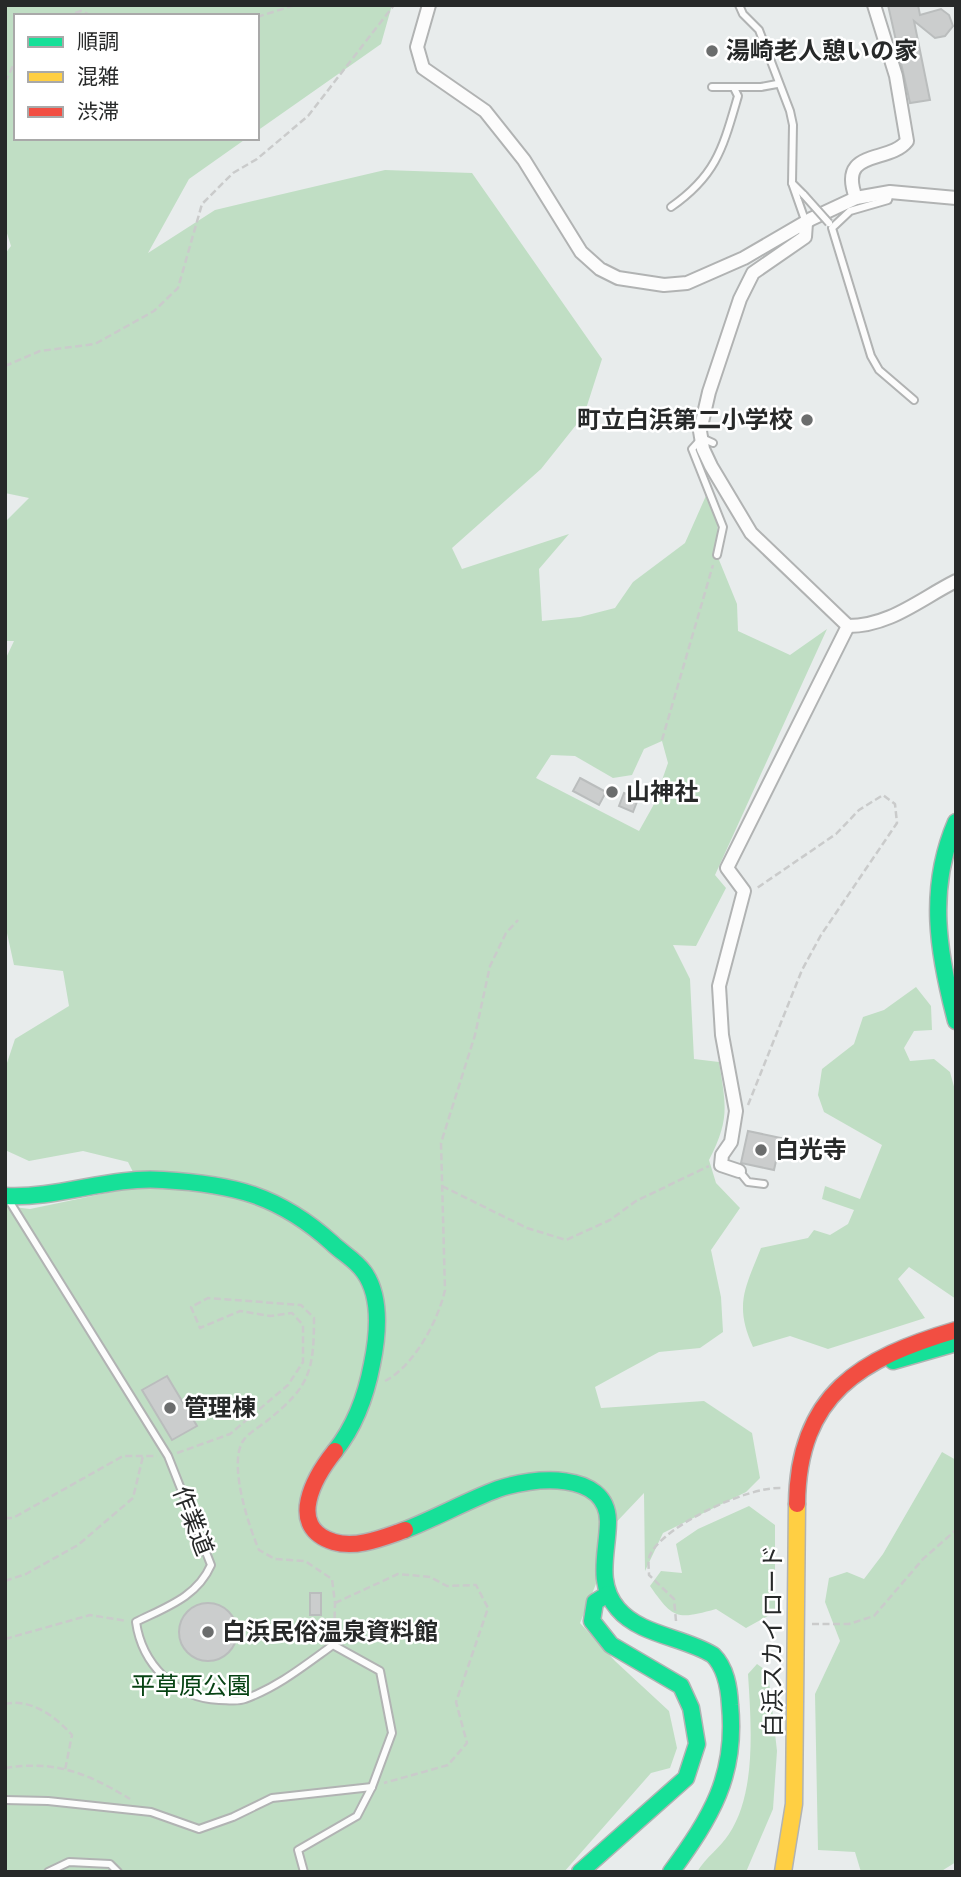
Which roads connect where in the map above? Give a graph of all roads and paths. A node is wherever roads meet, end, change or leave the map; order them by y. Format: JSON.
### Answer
{"nodes":[{"id":1,"x":295,"y":5,"type":"edge"},
{"id":2,"x":394,"y":5,"type":"edge"},
{"id":3,"x":429,"y":5,"type":"edge"},
{"id":4,"x":739,"y":5,"type":"edge"},
{"id":5,"x":874,"y":5,"type":"edge"},
{"id":6,"x":259,"y":16,"type":"edge"},
{"id":7,"x":14,"y":64,"type":"edge"},
{"id":8,"x":5,"y":82,"type":"edge"},
{"id":9,"x":777,"y":84,"type":"junction"},
{"id":10,"x":712,"y":87,"type":"dead end"},
{"id":11,"x":734,"y":88,"type":"junction"},
{"id":12,"x":792,"y":183,"type":"junction"},
{"id":13,"x":890,"y":192,"type":"junction"},
{"id":14,"x":856,"y":198,"type":"junction"},
{"id":15,"x":956,"y":198,"type":"edge"},
{"id":16,"x":671,"y":207,"type":"dead end"},
{"id":17,"x":806,"y":223,"type":"junction"},
{"id":18,"x":830,"y":225,"type":"junction"},
{"id":19,"x":5,"y":366,"type":"edge"},
{"id":20,"x":914,"y":401,"type":"dead end"},
{"id":21,"x":707,"y":441,"type":"junction"},
{"id":22,"x":717,"y":555,"type":"dead end"},
{"id":23,"x":709,"y":575,"type":"dead end"},
{"id":24,"x":956,"y":581,"type":"edge"},
{"id":25,"x":848,"y":626,"type":"junction"},
{"id":26,"x":662,"y":740,"type":"dead end"},
{"id":27,"x":956,"y":822,"type":"edge"},
{"id":28,"x":744,"y":891,"type":"junction"},
{"id":29,"x":518,"y":920,"type":"dead end"},
{"id":30,"x":956,"y":1021,"type":"edge"},
{"id":31,"x":747,"y":1107,"type":"dead end"},
{"id":32,"x":739,"y":1171,"type":"joint"},
{"id":33,"x":690,"y":1175,"type":"dead end"},
{"id":34,"x":764,"y":1184,"type":"dead end"},
{"id":35,"x":442,"y":1186,"type":"junction"},
{"id":36,"x":6,"y":1197,"type":"edge"},
{"id":37,"x":956,"y":1330,"type":"edge"},
{"id":38,"x":956,"y":1343,"type":"edge"},
{"id":39,"x":366,"y":1391,"type":"junction"},
{"id":40,"x":821,"y":1415,"type":"junction"},
{"id":41,"x":143,"y":1456,"type":"junction"},
{"id":42,"x":167,"y":1456,"type":"junction"},
{"id":43,"x":797,"y":1489,"type":"junction"},
{"id":44,"x":5,"y":1518,"type":"edge"},
{"id":45,"x":956,"y":1530,"type":"edge"},
{"id":46,"x":5,"y":1581,"type":"edge"},
{"id":47,"x":608,"y":1594,"type":"junction"},
{"id":48,"x":335,"y":1603,"type":"junction"},
{"id":49,"x":136,"y":1622,"type":"junction"},
{"id":50,"x":796,"y":1628,"type":"junction"},
{"id":51,"x":668,"y":1633,"type":"junction"},
{"id":52,"x":5,"y":1639,"type":"edge"},
{"id":53,"x":333,"y":1645,"type":"junction"},
{"id":54,"x":5,"y":1704,"type":"edge"},
{"id":55,"x":5,"y":1768,"type":"edge"},
{"id":56,"x":65,"y":1770,"type":"junction"},
{"id":57,"x":372,"y":1787,"type":"junction"},
{"id":58,"x":5,"y":1800,"type":"edge"},
{"id":59,"x":151,"y":1812,"type":"junction"},
{"id":60,"x":48,"y":1872,"type":"edge"},
{"id":61,"x":118,"y":1872,"type":"edge"},
{"id":62,"x":304,"y":1872,"type":"edge"},
{"id":63,"x":580,"y":1872,"type":"edge"},
{"id":64,"x":671,"y":1872,"type":"edge"},
{"id":65,"x":783,"y":1872,"type":"edge"}],
"edges":[{"from":1,"to":6,"type":"path"},
{"from":2,"to":19,"type":"path"},
{"from":3,"to":17,"type":"street"},
{"from":4,"to":9,"type":"lane"},
{"from":5,"to":14,"type":"street"},
{"from":7,"to":8,"type":"path"},
{"from":9,"to":11,"type":"lane"},
{"from":9,"to":12,"type":"lane"},
{"from":10,"to":11,"type":"lane"},
{"from":11,"to":16,"type":"lane"},
{"from":12,"to":17,"type":"lane"},
{"from":12,"to":18,"type":"lane","bridge":true},
{"from":13,"to":14,"type":"street"},
{"from":13,"to":15,"type":"street"},
{"from":13,"to":18,"type":"lane"},
{"from":14,"to":17,"type":"street"},
{"from":17,"to":21,"type":"street"},
{"from":18,"to":20,"type":"lane"},
{"from":21,"to":22,"type":"lane"},
{"from":21,"to":25,"type":"street"},
{"from":23,"to":26,"type":"path"},
{"from":24,"to":25,"type":"street"},
{"from":25,"to":28,"type":"street"},
{"from":27,"to":30,"type":"street"},
{"from":28,"to":31,"type":"path"},
{"from":28,"to":32,"type":"street"},
{"from":29,"to":35,"type":"path"},
{"from":32,"to":34,"type":"lane"},
{"from":33,"to":35,"type":"path"},
{"from":35,"to":39,"type":"path"},
{"from":36,"to":39,"type":"street"},
{"from":36,"to":42,"type":"lane","name":"作業道"},
{"from":37,"to":40,"type":"street","name":"白浜スカイロード"},
{"from":38,"to":40,"type":"street","name":"白浜スカイロード"},
{"from":39,"to":47,"type":"street"},
{"from":40,"to":43,"type":"street","name":"白浜スカイロード"},
{"from":41,"to":42,"type":"path"},
{"from":41,"to":44,"type":"path"},
{"from":41,"to":46,"type":"path"},
{"from":42,"to":48,"type":"path"},
{"from":42,"to":49,"type":"lane","name":"作業道"},
{"from":43,"to":50,"type":"street","name":"白浜スカイロード"},
{"from":43,"to":51,"type":"path"},
{"from":45,"to":50,"type":"path"},
{"from":47,"to":51,"type":"street"},
{"from":47,"to":63,"type":"street"},
{"from":48,"to":53,"type":"path"},
{"from":48,"to":57,"type":"path"},
{"from":49,"to":52,"type":"path"},
{"from":49,"to":53,"type":"lane"},
{"from":50,"to":65,"type":"street","name":"白浜スカイロード"},
{"from":51,"to":64,"type":"street"},
{"from":53,"to":57,"type":"lane"},
{"from":54,"to":56,"type":"path"},
{"from":55,"to":56,"type":"path"},
{"from":56,"to":59,"type":"path"},
{"from":57,"to":59,"type":"lane"},
{"from":57,"to":62,"type":"lane"},
{"from":58,"to":59,"type":"lane"},
{"from":60,"to":61,"type":"lane"}]}
